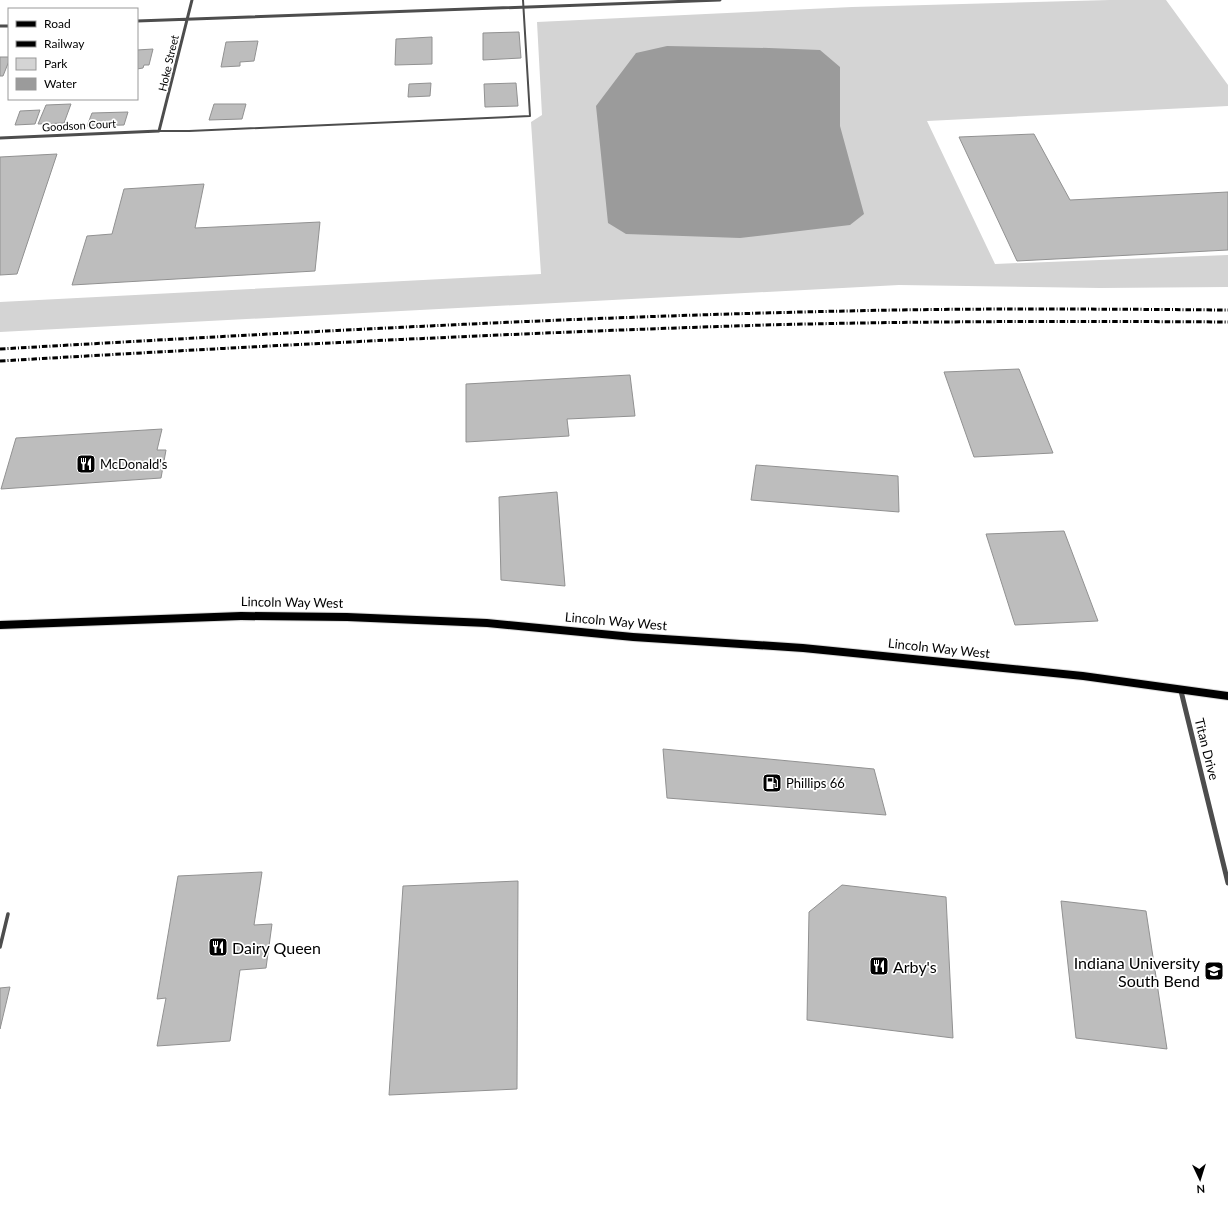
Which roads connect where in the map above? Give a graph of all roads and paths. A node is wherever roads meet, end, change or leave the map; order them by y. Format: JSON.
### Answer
{"nodes":[{"id":1,"x":192,"y":0,"type":"edge"},
{"id":2,"x":523,"y":0,"type":"edge"},
{"id":3,"x":720,"y":0,"type":"edge"},
{"id":4,"x":524,"y":8,"type":"junction"},
{"id":5,"x":186,"y":19,"type":"junction"},
{"id":6,"x":138,"y":21,"type":"edge"},
{"id":7,"x":159,"y":130,"type":"junction"},
{"id":8,"x":0,"y":138,"type":"edge"},
{"id":9,"x":0,"y":625,"type":"edge"},
{"id":10,"x":1181,"y":690,"type":"junction"},
{"id":11,"x":1228,"y":696,"type":"edge"},
{"id":12,"x":1228,"y":883,"type":"edge"},
{"id":13,"x":8,"y":914,"type":"dead end"},
{"id":14,"x":0,"y":947,"type":"edge"}],
"edges":[{"from":1,"to":5,"type":"street","name":"Hoke Street"},
{"from":2,"to":4,"type":"lane"},
{"from":3,"to":4,"type":"street"},
{"from":4,"to":5,"type":"street"},
{"from":4,"to":7,"type":"lane"},
{"from":5,"to":6,"type":"street"},
{"from":5,"to":7,"type":"street","name":"Hoke Street"},
{"from":7,"to":8,"type":"street","name":"Goodson Court"},
{"from":9,"to":10,"type":"main road","name":"Lincoln Way West"},
{"from":10,"to":11,"type":"main road","name":"Lincoln Way West"},
{"from":10,"to":12,"type":"street","name":"Titan Drive"},
{"from":13,"to":14,"type":"lane"}]}
